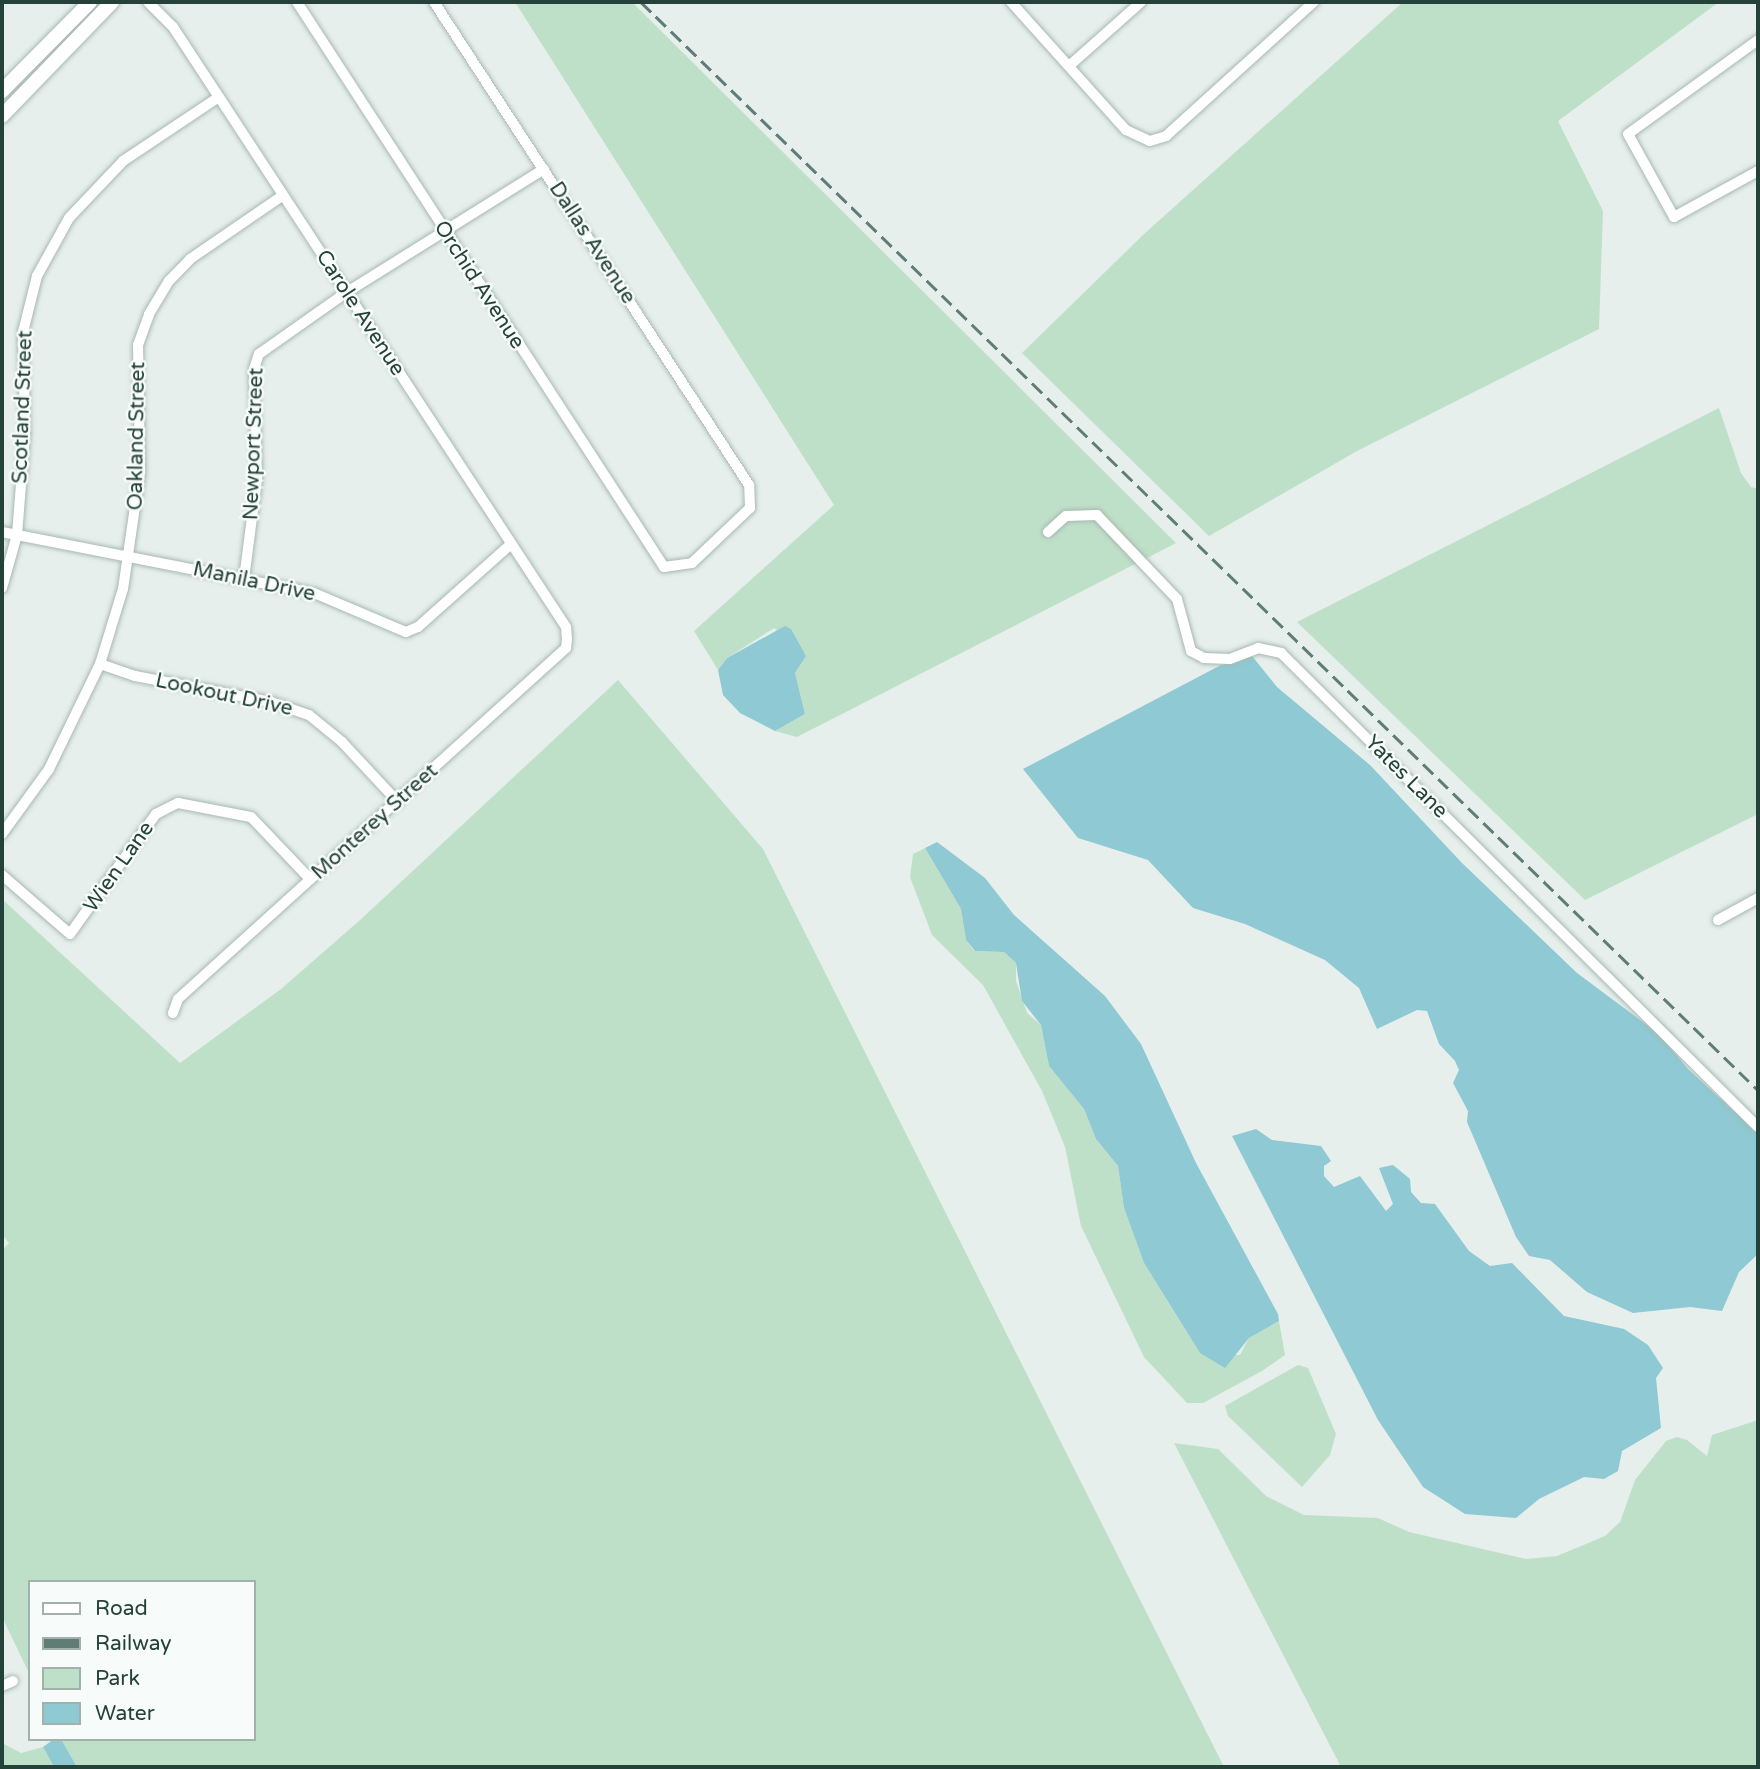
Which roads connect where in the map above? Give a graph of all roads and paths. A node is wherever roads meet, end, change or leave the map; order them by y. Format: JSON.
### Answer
{"nodes":[{"id":1,"x":90,"y":2,"type":"edge"},
{"id":2,"x":112,"y":2,"type":"edge"},
{"id":3,"x":149,"y":2,"type":"edge"},
{"id":4,"x":297,"y":2,"type":"edge"},
{"id":5,"x":434,"y":2,"type":"edge"},
{"id":6,"x":1011,"y":2,"type":"edge"},
{"id":7,"x":1141,"y":2,"type":"edge"},
{"id":8,"x":1314,"y":2,"type":"edge"},
{"id":9,"x":1758,"y":40,"type":"edge"},
{"id":10,"x":1069,"y":66,"type":"junction"},
{"id":11,"x":2,"y":91,"type":"edge"},
{"id":12,"x":219,"y":97,"type":"junction"},
{"id":13,"x":2,"y":116,"type":"edge"},
{"id":14,"x":544,"y":169,"type":"junction"},
{"id":15,"x":1758,"y":172,"type":"edge"},
{"id":16,"x":282,"y":196,"type":"junction"},
{"id":17,"x":444,"y":232,"type":"junction"},
{"id":18,"x":347,"y":292,"type":"junction"},
{"id":19,"x":2,"y":531,"type":"edge"},
{"id":20,"x":1048,"y":532,"type":"dead end"},
{"id":21,"x":18,"y":535,"type":"junction"},
{"id":22,"x":511,"y":544,"type":"junction"},
{"id":23,"x":128,"y":556,"type":"junction"},
{"id":24,"x":664,"y":567,"type":"joint"},
{"id":25,"x":244,"y":579,"type":"junction"},
{"id":26,"x":2,"y":588,"type":"edge"},
{"id":27,"x":566,"y":627,"type":"joint"},
{"id":28,"x":100,"y":664,"type":"junction"},
{"id":29,"x":398,"y":802,"type":"junction"},
{"id":30,"x":2,"y":834,"type":"edge"},
{"id":31,"x":2,"y":875,"type":"edge"},
{"id":32,"x":310,"y":879,"type":"junction"},
{"id":33,"x":1758,"y":898,"type":"edge"},
{"id":34,"x":1718,"y":920,"type":"dead end"},
{"id":35,"x":173,"y":1013,"type":"dead end"},
{"id":36,"x":1758,"y":1127,"type":"edge"},
{"id":37,"x":13,"y":1681,"type":"dead end"},
{"id":38,"x":2,"y":1686,"type":"edge"}],
"edges":[{"from":1,"to":11,"type":"main road"},
{"from":2,"to":13,"type":"main road"},
{"from":3,"to":12,"type":"street","name":"Carole Avenue"},
{"from":4,"to":17,"type":"street","name":"Orchid Avenue"},
{"from":5,"to":14,"type":"street","name":"Dallas Avenue"},
{"from":6,"to":10,"type":"street"},
{"from":7,"to":10,"type":"street"},
{"from":8,"to":10,"type":"street"},
{"from":9,"to":15,"type":"street"},
{"from":12,"to":16,"type":"street","name":"Carole Avenue"},
{"from":12,"to":21,"type":"street","name":"Scotland Street"},
{"from":14,"to":17,"type":"street","name":"Newport Street"},
{"from":14,"to":24,"type":"street","name":"Dallas Avenue"},
{"from":16,"to":18,"type":"street","name":"Carole Avenue"},
{"from":16,"to":23,"type":"street","name":"Oakland Street"},
{"from":17,"to":18,"type":"street","name":"Newport Street"},
{"from":17,"to":24,"type":"street","name":"Orchid Avenue"},
{"from":18,"to":22,"type":"street","name":"Carole Avenue"},
{"from":18,"to":25,"type":"street","name":"Newport Street"},
{"from":19,"to":21,"type":"street","name":"Manila Drive"},
{"from":20,"to":36,"type":"street","name":"Yates Lane"},
{"from":21,"to":23,"type":"street","name":"Manila Drive"},
{"from":21,"to":26,"type":"street","name":"Scotland Street"},
{"from":22,"to":25,"type":"street","name":"Manila Drive"},
{"from":22,"to":27,"type":"street","name":"Carole Avenue"},
{"from":23,"to":25,"type":"street","name":"Manila Drive"},
{"from":23,"to":28,"type":"street","name":"Oakland Street"},
{"from":27,"to":29,"type":"street","name":"Monterey Street"},
{"from":28,"to":29,"type":"street","name":"Lookout Drive"},
{"from":28,"to":30,"type":"street","name":"Oakland Street"},
{"from":29,"to":32,"type":"street","name":"Monterey Street"},
{"from":31,"to":32,"type":"street","name":"Wien Lane"},
{"from":32,"to":35,"type":"street","name":"Monterey Street"},
{"from":33,"to":34,"type":"street"},
{"from":37,"to":38,"type":"street"}]}
